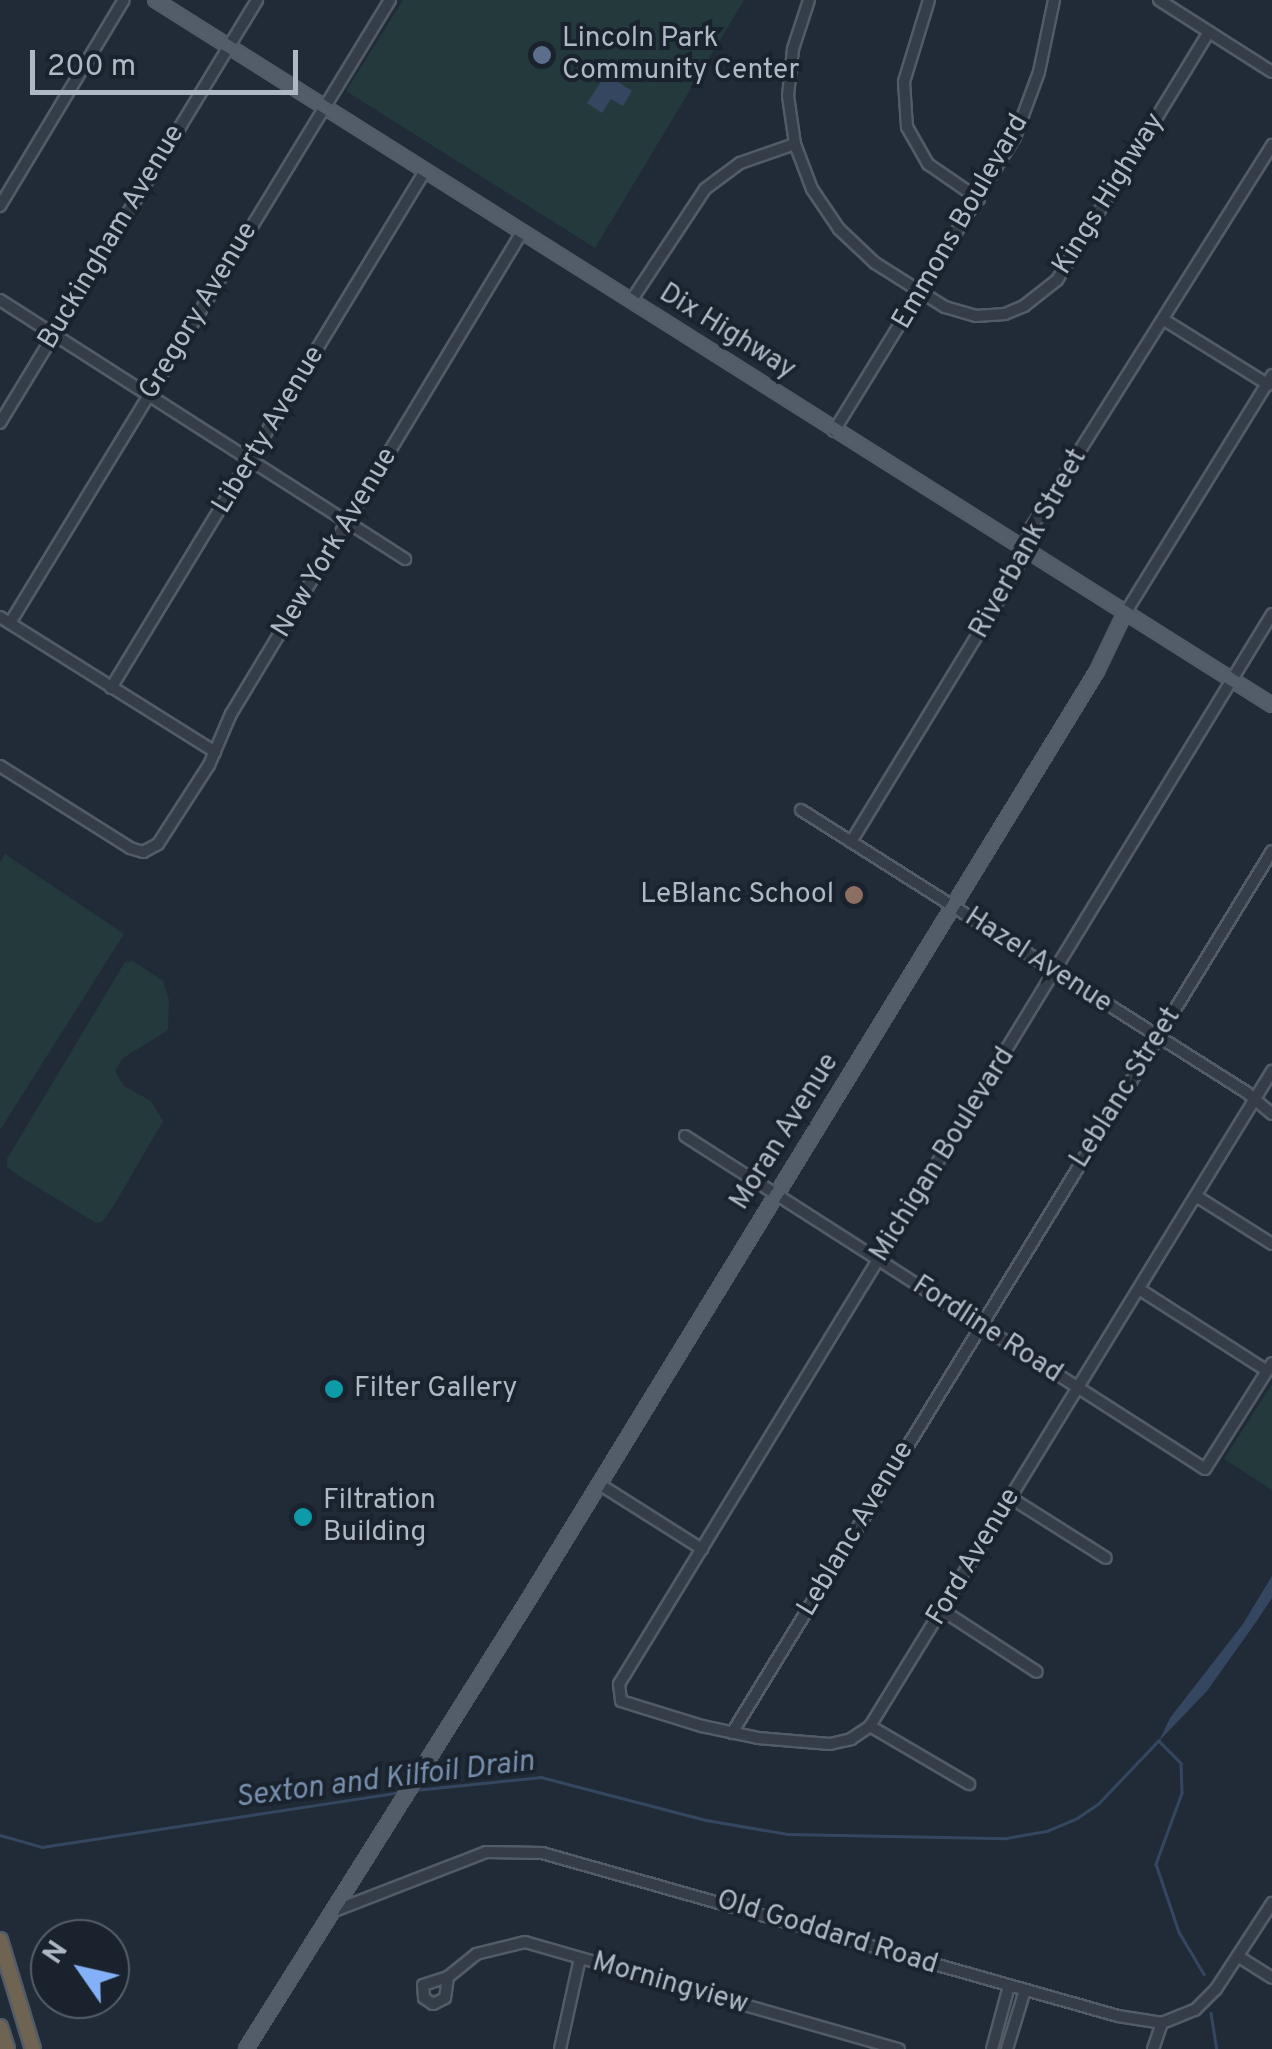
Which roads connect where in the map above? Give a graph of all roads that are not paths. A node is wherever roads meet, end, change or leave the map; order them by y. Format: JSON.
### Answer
{"nodes":[{"id":1,"x":124,"y":0,"type":"edge"},
{"id":2,"x":155,"y":0,"type":"edge"},
{"id":3,"x":257,"y":0,"type":"edge"},
{"id":4,"x":390,"y":0,"type":"edge"},
{"id":5,"x":809,"y":0,"type":"edge"},
{"id":6,"x":929,"y":0,"type":"edge"},
{"id":7,"x":1054,"y":0,"type":"edge"},
{"id":8,"x":1159,"y":0,"type":"edge"},
{"id":9,"x":1209,"y":32,"type":"junction"},
{"id":10,"x":228,"y":46,"type":"junction"},
{"id":11,"x":1272,"y":72,"type":"edge"},
{"id":12,"x":323,"y":106,"type":"junction"},
{"id":13,"x":795,"y":144,"type":"junction"},
{"id":14,"x":1272,"y":145,"type":"edge"},
{"id":15,"x":425,"y":171,"type":"junction"},
{"id":16,"x":979,"y":199,"type":"junction"},
{"id":17,"x":0,"y":206,"type":"edge"},
{"id":18,"x":522,"y":232,"type":"junction"},
{"id":19,"x":923,"y":293,"type":"junction"},
{"id":20,"x":0,"y":300,"type":"edge"},
{"id":21,"x":631,"y":301,"type":"junction"},
{"id":22,"x":1164,"y":320,"type":"junction"},
{"id":23,"x":54,"y":335,"type":"junction"},
{"id":24,"x":1270,"y":382,"type":"edge"},
{"id":25,"x":148,"y":396,"type":"junction"},
{"id":26,"x":0,"y":424,"type":"edge"},
{"id":27,"x":834,"y":430,"type":"junction"},
{"id":28,"x":250,"y":460,"type":"junction"},
{"id":29,"x":348,"y":521,"type":"junction"},
{"id":30,"x":1024,"y":551,"type":"junction"},
{"id":31,"x":405,"y":559,"type":"dead end"},
{"id":32,"x":1272,"y":614,"type":"edge"},
{"id":33,"x":1124,"y":615,"type":"junction"},
{"id":34,"x":5,"y":620,"type":"edge"},
{"id":35,"x":1233,"y":681,"type":"junction"},
{"id":36,"x":112,"y":688,"type":"junction"},
{"id":37,"x":1272,"y":705,"type":"edge"},
{"id":38,"x":215,"y":752,"type":"junction"},
{"id":39,"x":0,"y":766,"type":"edge"},
{"id":40,"x":802,"y":810,"type":"dead end"},
{"id":41,"x":851,"y":842,"type":"junction"},
{"id":42,"x":1272,"y":851,"type":"edge"},
{"id":43,"x":953,"y":906,"type":"junction"},
{"id":44,"x":1056,"y":972,"type":"junction"},
{"id":45,"x":1158,"y":1037,"type":"junction"},
{"id":46,"x":1272,"y":1070,"type":"edge"},
{"id":47,"x":1254,"y":1100,"type":"junction"},
{"id":48,"x":1272,"y":1114,"type":"edge"},
{"id":49,"x":684,"y":1136,"type":"dead end"},
{"id":50,"x":776,"y":1195,"type":"junction"},
{"id":51,"x":1196,"y":1196,"type":"junction"},
{"id":52,"x":1272,"y":1244,"type":"edge"},
{"id":53,"x":878,"y":1260,"type":"junction"},
{"id":54,"x":1139,"y":1289,"type":"junction"},
{"id":55,"x":980,"y":1325,"type":"junction"},
{"id":56,"x":1270,"y":1367,"type":"edge"},
{"id":57,"x":1078,"y":1388,"type":"junction"},
{"id":58,"x":599,"y":1484,"type":"junction"},
{"id":59,"x":1011,"y":1498,"type":"junction"},
{"id":60,"x":702,"y":1549,"type":"junction"},
{"id":61,"x":1106,"y":1558,"type":"dead end"},
{"id":62,"x":942,"y":1610,"type":"junction"},
{"id":63,"x":1038,"y":1672,"type":"dead end"},
{"id":64,"x":870,"y":1726,"type":"junction"},
{"id":65,"x":732,"y":1733,"type":"junction"},
{"id":66,"x":969,"y":1784,"type":"dead end"},
{"id":67,"x":1272,"y":1903,"type":"edge"},
{"id":68,"x":334,"y":1910,"type":"junction"},
{"id":69,"x":0,"y":1940,"type":"edge"},
{"id":70,"x":1238,"y":1957,"type":"junction"},
{"id":71,"x":580,"y":1958,"type":"junction"},
{"id":72,"x":448,"y":1977,"type":"dead end"},
{"id":73,"x":1272,"y":1978,"type":"edge"},
{"id":74,"x":1008,"y":1986,"type":"junction"},
{"id":75,"x":1025,"y":1990,"type":"junction"},
{"id":76,"x":1162,"y":2023,"type":"junction"},
{"id":77,"x":0,"y":2027,"type":"edge"},
{"id":78,"x":997,"y":2030,"type":"junction"},
{"id":79,"x":1013,"y":2033,"type":"junction"},
{"id":80,"x":6,"y":2049,"type":"edge"},
{"id":81,"x":33,"y":2049,"type":"edge"},
{"id":82,"x":246,"y":2049,"type":"edge"},
{"id":83,"x":560,"y":2049,"type":"edge"},
{"id":84,"x":899,"y":2049,"type":"edge"},
{"id":85,"x":992,"y":2049,"type":"edge"},
{"id":86,"x":1007,"y":2049,"type":"edge"},
{"id":87,"x":1153,"y":2049,"type":"edge"}],
"edges":[{"from":1,"to":17,"type":"street"},
{"from":2,"to":10,"type":"main road","name":"Dix Highway"},
{"from":3,"to":10,"type":"street","name":"Buckingham Avenue"},
{"from":4,"to":12,"type":"street","name":"Gregory Avenue"},
{"from":5,"to":13,"type":"street","name":"Kings Highway"},
{"from":6,"to":16,"type":"street"},
{"from":7,"to":16,"type":"street","name":"Emmons Boulevard"},
{"from":8,"to":9,"type":"street"},
{"from":9,"to":11,"type":"street"},
{"from":9,"to":19,"type":"street","name":"Kings Highway"},
{"from":10,"to":12,"type":"main road","name":"Dix Highway"},
{"from":10,"to":23,"type":"street","name":"Buckingham Avenue"},
{"from":12,"to":15,"type":"main road","name":"Dix Highway"},
{"from":12,"to":25,"type":"street","name":"Gregory Avenue"},
{"from":13,"to":19,"type":"street","name":"Kings Highway"},
{"from":13,"to":21,"type":"street"},
{"from":14,"to":22,"type":"street","name":"Riverbank Street"},
{"from":15,"to":18,"type":"main road","name":"Dix Highway"},
{"from":15,"to":28,"type":"street","name":"Liberty Avenue"},
{"from":16,"to":19,"type":"street","name":"Emmons Boulevard"},
{"from":18,"to":21,"type":"main road","name":"Dix Highway"},
{"from":18,"to":29,"type":"street","name":"New York Avenue"},
{"from":19,"to":27,"type":"street","name":"Emmons Boulevard"},
{"from":20,"to":23,"type":"street"},
{"from":21,"to":27,"type":"main road","name":"Dix Highway"},
{"from":22,"to":24,"type":"street"},
{"from":22,"to":30,"type":"street","name":"Riverbank Street"},
{"from":23,"to":25,"type":"street"},
{"from":23,"to":26,"type":"street","name":"Buckingham Avenue"},
{"from":24,"to":33,"type":"street","name":"Moran Avenue"},
{"from":25,"to":28,"type":"street"},
{"from":25,"to":34,"type":"street","name":"Gregory Avenue"},
{"from":27,"to":30,"type":"main road","name":"Dix Highway"},
{"from":28,"to":29,"type":"street"},
{"from":28,"to":36,"type":"street","name":"Liberty Avenue"},
{"from":29,"to":31,"type":"street"},
{"from":29,"to":38,"type":"street","name":"New York Avenue"},
{"from":30,"to":33,"type":"main road","name":"Dix Highway"},
{"from":30,"to":41,"type":"street","name":"Riverbank Street"},
{"from":32,"to":35,"type":"street","name":"Michigan Boulevard"},
{"from":33,"to":35,"type":"main road","name":"Dix Highway"},
{"from":33,"to":43,"type":"main road","name":"Moran Avenue"},
{"from":34,"to":36,"type":"street"},
{"from":35,"to":37,"type":"main road","name":"Dix Highway"},
{"from":35,"to":44,"type":"street","name":"Michigan Boulevard"},
{"from":36,"to":38,"type":"street"},
{"from":38,"to":39,"type":"street","name":"New York Avenue"},
{"from":40,"to":41,"type":"street","name":"Hazel Avenue"},
{"from":41,"to":43,"type":"street","name":"Hazel Avenue"},
{"from":42,"to":45,"type":"street","name":"Leblanc Street"},
{"from":43,"to":44,"type":"street","name":"Hazel Avenue"},
{"from":43,"to":50,"type":"main road","name":"Moran Avenue"},
{"from":44,"to":45,"type":"street","name":"Hazel Avenue"},
{"from":44,"to":53,"type":"street","name":"Michigan Boulevard"},
{"from":45,"to":47,"type":"street","name":"Hazel Avenue"},
{"from":45,"to":55,"type":"street","name":"Leblanc Street"},
{"from":46,"to":47,"type":"street","name":"Ford Avenue"},
{"from":47,"to":48,"type":"street","name":"Hazel Avenue"},
{"from":47,"to":51,"type":"street","name":"Ford Avenue"},
{"from":49,"to":50,"type":"street","name":"Fordline Road"},
{"from":50,"to":53,"type":"street","name":"Fordline Road"},
{"from":50,"to":58,"type":"main road","name":"Moran Avenue"},
{"from":51,"to":52,"type":"street"},
{"from":51,"to":54,"type":"street","name":"Ford Avenue"},
{"from":53,"to":55,"type":"street","name":"Fordline Road"},
{"from":53,"to":60,"type":"street","name":"Michigan Boulevard"},
{"from":54,"to":56,"type":"street"},
{"from":54,"to":57,"type":"street","name":"Ford Avenue"},
{"from":55,"to":57,"type":"street","name":"Fordline Road"},
{"from":55,"to":65,"type":"street","name":"Leblanc Avenue"},
{"from":56,"to":57,"type":"street","name":"Fordline Road"},
{"from":57,"to":59,"type":"street","name":"Ford Avenue"},
{"from":58,"to":60,"type":"street"},
{"from":58,"to":68,"type":"main road","name":"Moran Avenue"},
{"from":59,"to":61,"type":"street"},
{"from":59,"to":62,"type":"street","name":"Ford Avenue"},
{"from":60,"to":65,"type":"street","name":"Michigan Boulevard"},
{"from":62,"to":63,"type":"street"},
{"from":62,"to":64,"type":"street","name":"Ford Avenue"},
{"from":64,"to":65,"type":"street"},
{"from":64,"to":66,"type":"street"},
{"from":67,"to":70,"type":"street"},
{"from":68,"to":74,"type":"street","name":"Old Goddard Road"},
{"from":68,"to":82,"type":"main road","name":"Moran Avenue"},
{"from":69,"to":81,"type":"highway"},
{"from":70,"to":73,"type":"street"},
{"from":70,"to":76,"type":"street"},
{"from":71,"to":72,"type":"street","name":"Morningview"},
{"from":71,"to":83,"type":"street"},
{"from":71,"to":84,"type":"street","name":"Morningview"},
{"from":74,"to":75,"type":"street","name":"Old Goddard Road"},
{"from":74,"to":78,"type":"street"},
{"from":75,"to":76,"type":"street","name":"Old Goddard Road"},
{"from":75,"to":79,"type":"street"},
{"from":76,"to":87,"type":"street"},
{"from":77,"to":80,"type":"highway"},
{"from":78,"to":79,"type":"street"},
{"from":78,"to":85,"type":"street"},
{"from":79,"to":86,"type":"street"}]}
